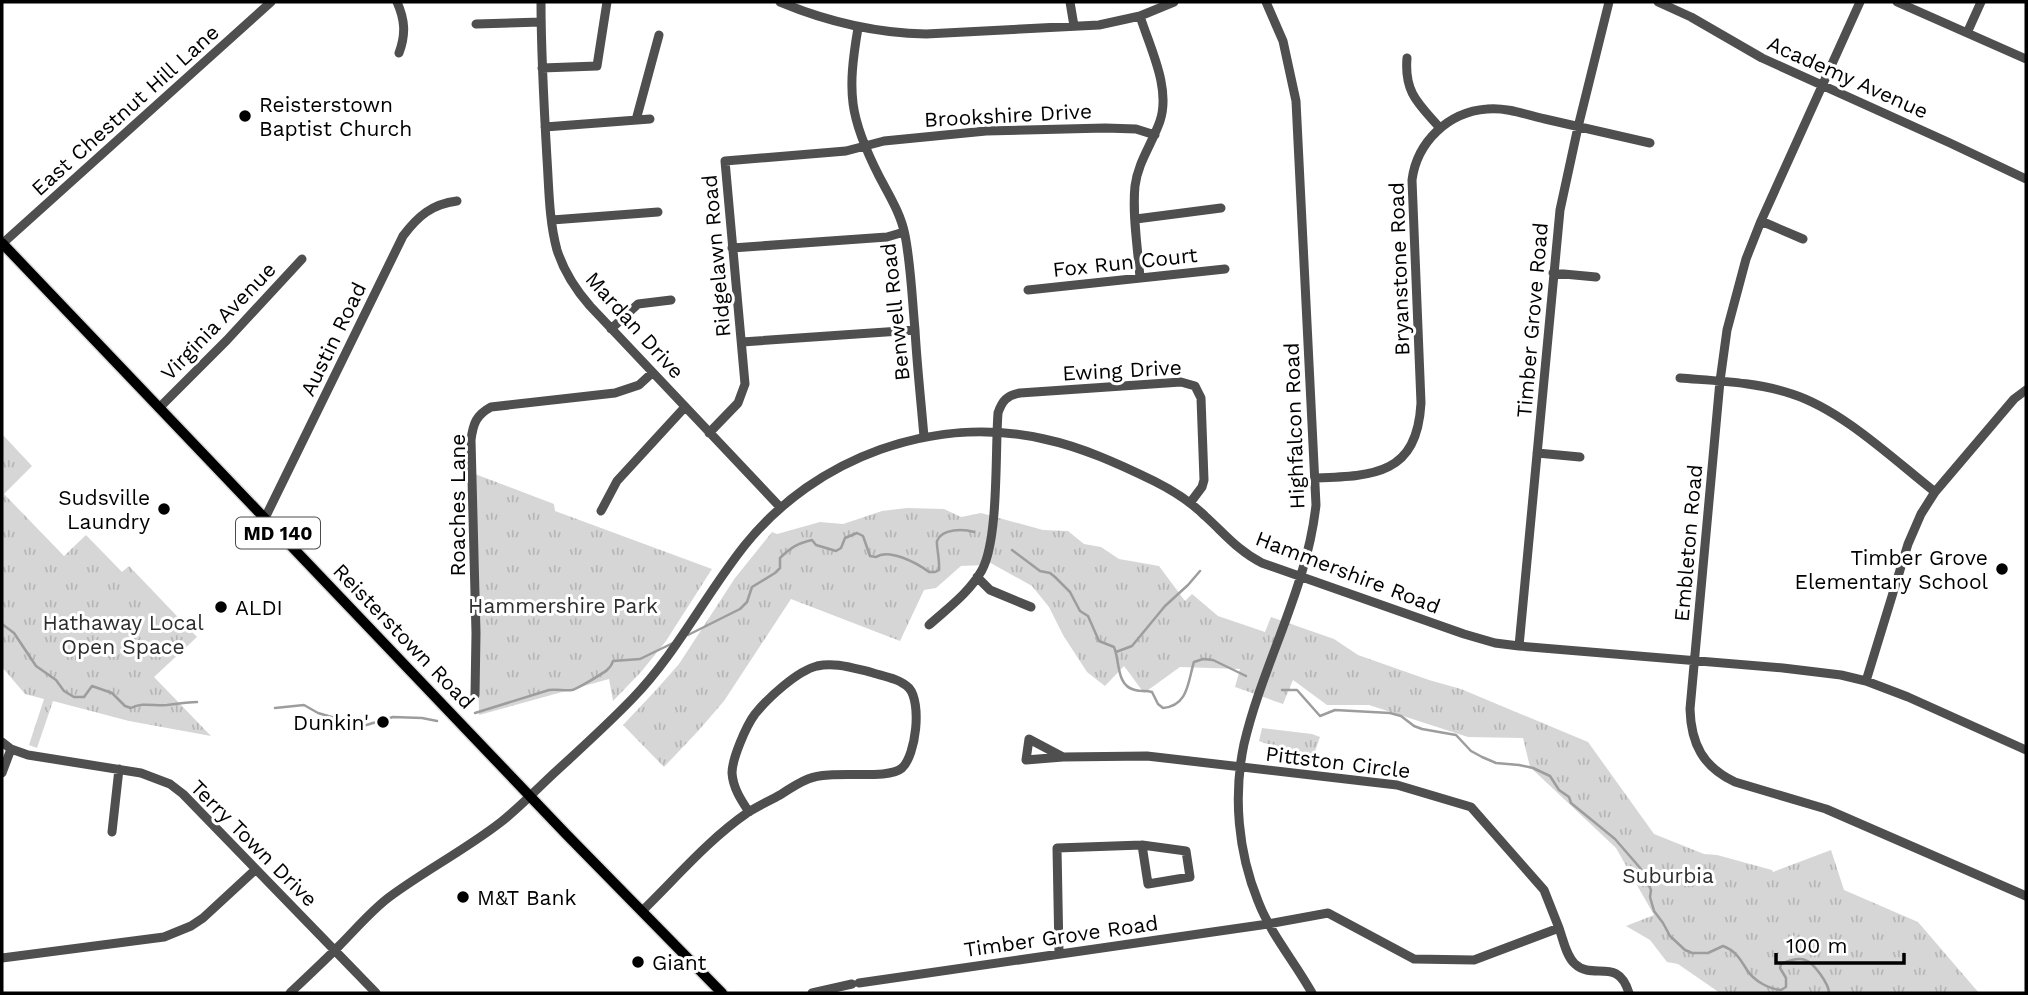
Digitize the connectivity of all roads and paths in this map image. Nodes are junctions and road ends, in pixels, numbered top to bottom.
1 (271, 2) edge
2 (397, 2) edge
3 (541, 2) edge
4 (607, 2) edge
5 (780, 2) edge
6 (1070, 2) edge
7 (1174, 2) edge
8 (1266, 2) edge
9 (1609, 2) edge
10 (1658, 2) edge
11 (1860, 2) edge
12 (1897, 2) edge
13 (1981, 2) edge
14 (1140, 16) junction
15 (541, 22) junction
16 (477, 24) dead end
17 (1074, 26) junction
18 (858, 28) junction
19 (1967, 33) junction
20 (659, 35) dead end
21 (399, 53) dead end
22 (1407, 58) dead end
23 (2026, 59) edge
24 (542, 68) junction
25 (1822, 85) junction
26 (650, 118) dead end
27 (636, 120) junction
28 (545, 127) junction
29 (1578, 127) junction
30 (1440, 128) junction
31 (1155, 135) junction
32 (1650, 144) dead end
33 (864, 146) junction
34 (2026, 179) edge
35 (457, 201) dead end
36 (1221, 208) dead end
37 (657, 212) dead end
38 (1136, 219) junction
39 (552, 220) junction
40 (1761, 221) junction
41 (904, 232) junction
42 (1803, 239) dead end
43 (2, 244) edge
44 (732, 248) junction
45 (302, 258) dead end
46 (1225, 269) dead end
47 (1553, 273) junction
48 (1596, 277) dead end
49 (1140, 278) junction
50 (1028, 290) dead end
51 (671, 300) dead end
52 (611, 329) junction
53 (915, 330) junction
54 (742, 341) junction
55 (652, 373) junction
56 (1680, 378) dead end
57 (1720, 381) junction
58 (2026, 390) edge
59 (685, 407) junction
60 (159, 408) junction
61 (997, 432) junction
62 (709, 433) junction
63 (924, 437) junction
64 (1536, 453) junction
65 (1580, 457) dead end
66 (1315, 478) junction
67 (1935, 492) junction
68 (1190, 503) junction
69 (780, 507) junction
70 (601, 511) dead end
71 (265, 518) junction
72 (977, 577) junction
73 (1301, 577) junction
74 (1031, 607) dead end
75 (929, 625) dead end
76 (1519, 646) junction
77 (1695, 661) junction
78 (1866, 681) junction
79 (475, 695) dead end
80 (2, 743) edge
81 (11, 748) junction
82 (2026, 750) edge
83 (1063, 757) dead end
84 (1241, 768) junction
85 (119, 769) junction
86 (2, 773) edge
87 (530, 796) junction
88 (749, 812) junction
89 (112, 832) dead end
90 (1142, 845) junction
91 (256, 869) junction
92 (2026, 896) edge
93 (642, 911) junction
94 (1268, 924) junction
95 (1559, 928) junction
96 (335, 950) junction
97 (1059, 953) junction
98 (2, 958) edge
99 (290, 993) edge
100 (376, 993) edge
101 (722, 993) edge
102 (812, 993) edge
103 (1311, 993) edge
104 (1629, 993) edge

1 - 43 street, East Chestnut Hill Lane
2 - 21 street
3 - 15 street, Mardan Drive
4 - 24 street
5 - 18 street
6 - 17 street
7 - 14 street
8 - 66 street, Highfalcon Road
9 - 29 street, Timber Grove Road
10 - 25 street, Academy Avenue
11 - 25 street, Embleton Road
12 - 19 street
13 - 19 street
14 - 17 street
14 - 31 street
15 - 16 street
15 - 24 street, Mardan Drive
17 - 18 street
18 - 33 street, Benwell Road
19 - 23 street
20 - 27 street
22 - 30 street
24 - 28 street, Mardan Drive
25 - 34 street, Academy Avenue
25 - 40 street, Embleton Road
26 - 27 street
27 - 28 street
28 - 39 street, Mardan Drive
29 - 30 street, Bryanstone Road
29 - 32 street, Bryanstone Road
29 - 47 street, Timber Grove Road
30 - 66 street, Bryanstone Road
31 - 33 street, Brookshire Drive
31 - 38 street
33 - 41 street, Benwell Road
33 - 44 street, Ridgelawn Road
35 - 71 street, Austin Road
36 - 38 street
37 - 39 street
38 - 49 street
39 - 52 street, Mardan Drive
40 - 42 street
40 - 57 street, Embleton Road
41 - 44 street
41 - 53 street, Benwell Road
43 - 60 main road, Reisterstown Road / MD 140
44 - 54 street, Ridgelawn Road
45 - 60 street, Virginia Avenue
46 - 49 street, Fox Run Court
47 - 48 street
47 - 64 street, Timber Grove Road
49 - 50 street, Fox Run Court
51 - 52 street
52 - 55 street, Mardan Drive
53 - 54 street
53 - 63 street, Benwell Road
54 - 62 street, Ridgelawn Road
55 - 59 street, Mardan Drive
55 - 79 street, Roaches Lane
56 - 57 street
57 - 67 street
57 - 77 street, Embleton Road
58 - 67 street
59 - 62 street, Mardan Drive
59 - 70 street
60 - 71 main road, Reisterstown Road / MD 140
61 - 63 street, Hammershire Road
61 - 68 street, Hammershire Road
61 - 68 street, Ewing Drive
61 - 72 street
62 - 69 street, Mardan Drive
63 - 69 street, Hammershire Road
64 - 65 street
64 - 76 street, Timber Grove Road
66 - 73 street, Highfalcon Road
67 - 78 street
68 - 73 street, Hammershire Road
69 - 87 street, Hammershire Road
71 - 87 main road, Reisterstown Road / MD 140
72 - 74 street
72 - 75 street
73 - 76 street, Hammershire Road
73 - 84 street, Highfalcon Road
76 - 77 street, Hammershire Road
77 - 78 street, Hammershire Road
77 - 92 street, Embleton Road
78 - 82 street, Hammershire Road
80 - 81 street, Terry Town Drive
81 - 85 street, Terry Town Drive
81 - 86 street
83 - 84 street, Pittston Circle
84 - 94 street, Highfalcon Road
84 - 95 street, Pittston Circle
85 - 89 street
85 - 91 street, Terry Town Drive
87 - 93 main road, Reisterstown Road / MD 140
87 - 96 street, Hammershire Road
88 - 88 street
88 - 93 street
90 - 90 street
90 - 97 street
91 - 96 street, Terry Town Drive
91 - 98 street
93 - 101 main road, Reisterstown Road / MD 140
94 - 95 street
94 - 97 street, Timber Grove Road
94 - 103 street, Highfalcon Road
95 - 104 street, Pittston Circle
96 - 99 street, Hammershire Road
96 - 100 street, Terry Town Drive
97 - 102 street, Timber Grove Road

